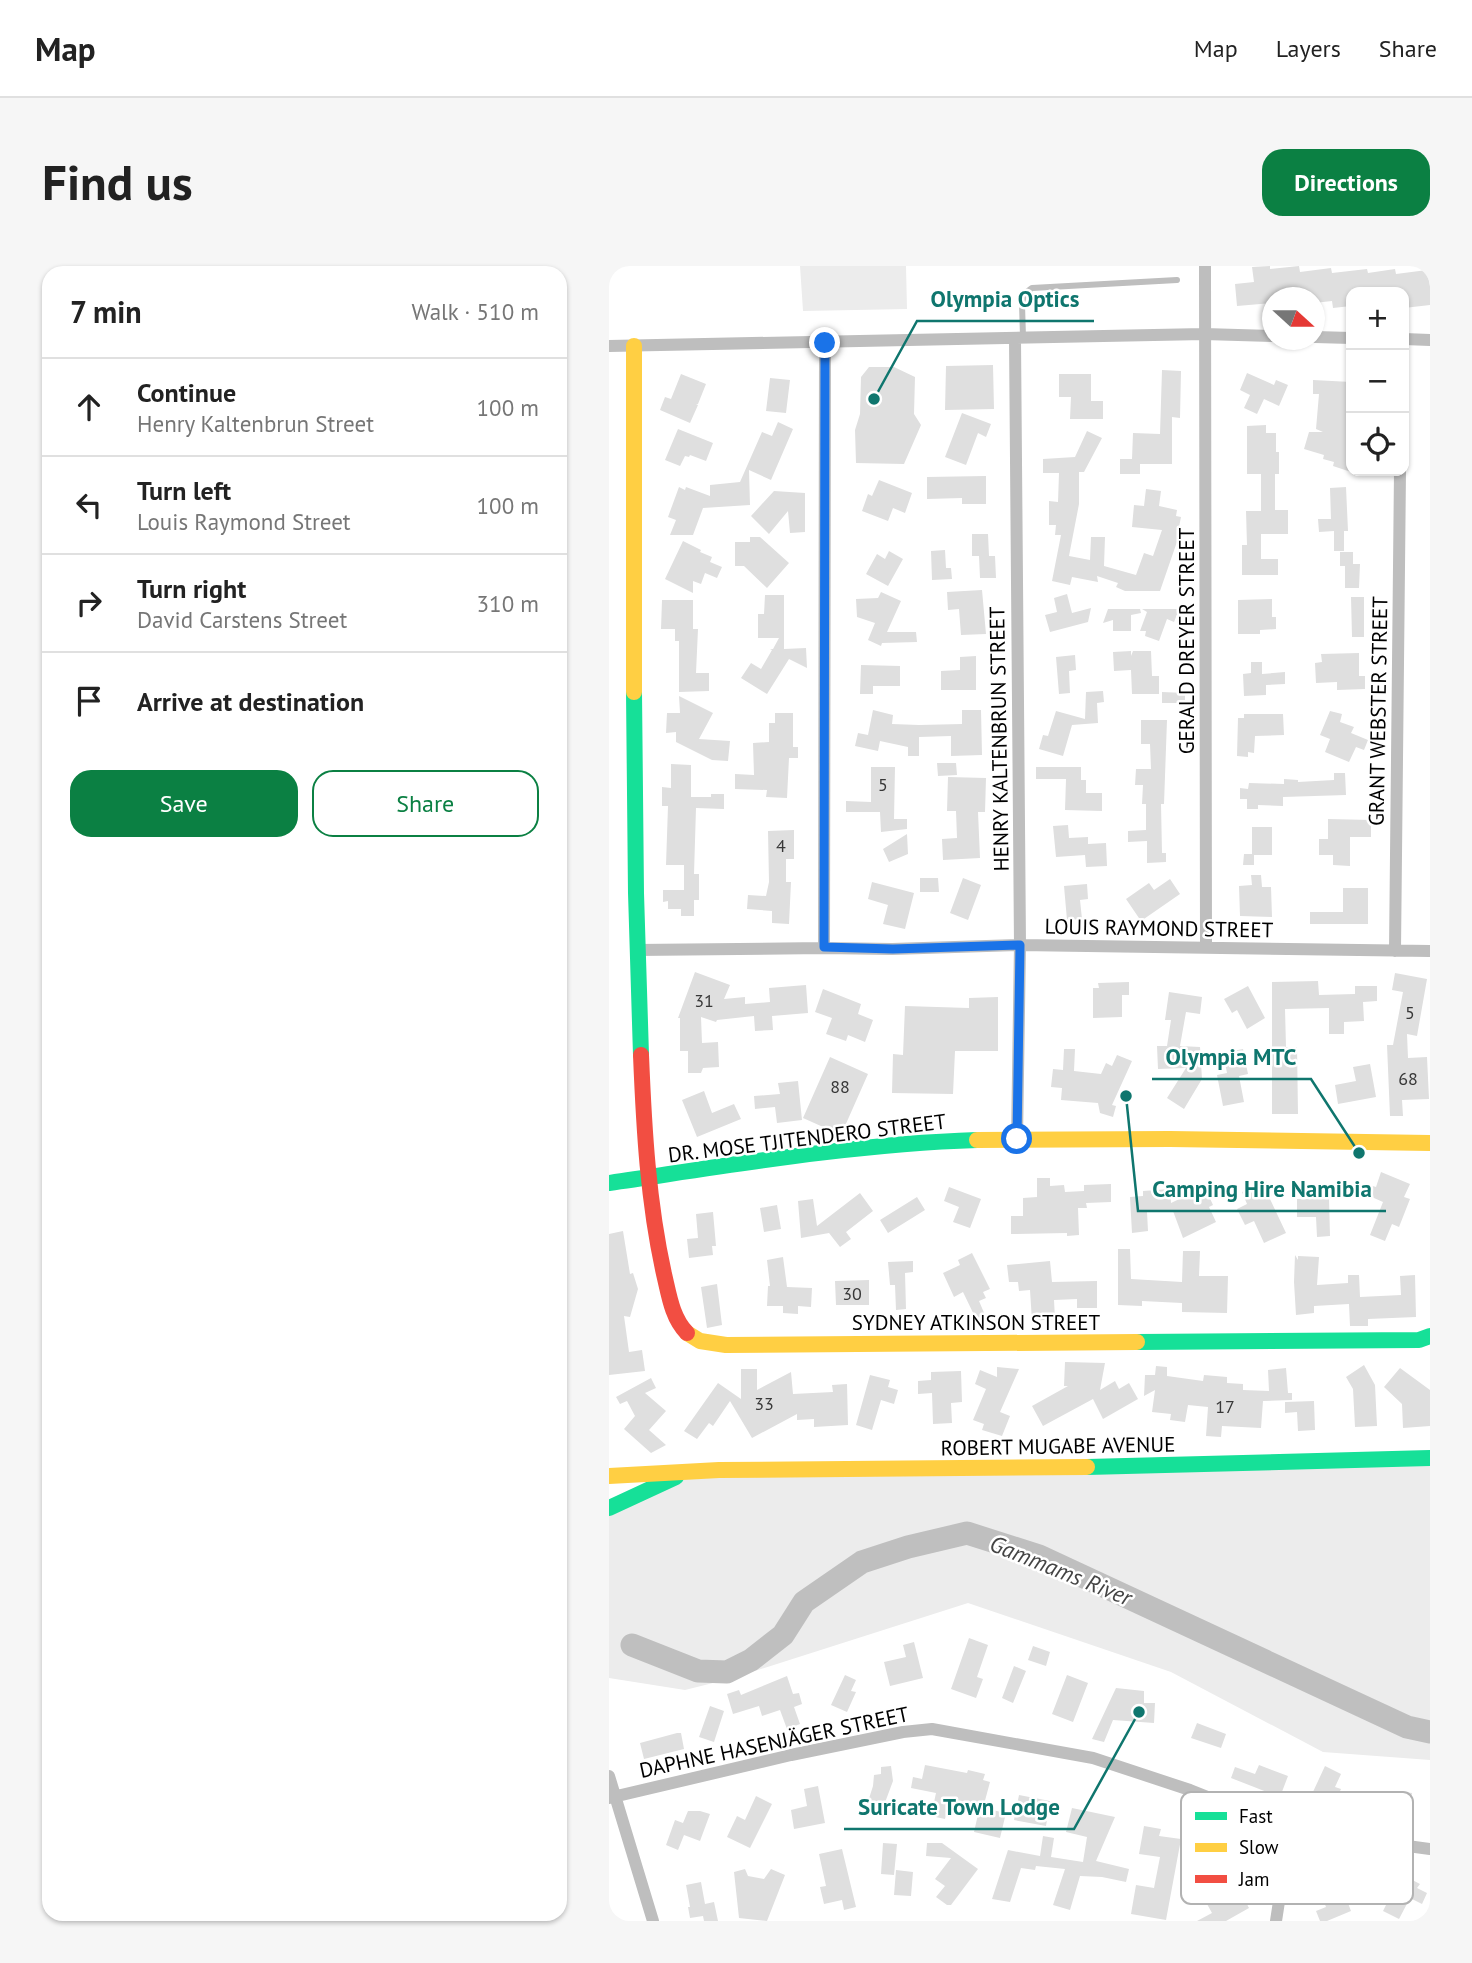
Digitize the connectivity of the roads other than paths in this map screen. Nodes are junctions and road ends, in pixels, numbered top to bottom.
1 (1205, 266) edge
2 (1177, 280) dead end
3 (1205, 334) junction
4 (1262, 336) edge
5 (1325, 337) edge
6 (1346, 338) edge
7 (1019, 339) junction
8 (1409, 339) edge
9 (1430, 340) edge
10 (825, 343) junction
11 (609, 346) edge
12 (634, 346) junction
13 (1400, 476) edge
14 (1020, 945) junction
15 (824, 947) junction
16 (1206, 948) junction
17 (636, 950) junction
18 (1395, 951) junction
19 (1430, 951) edge
20 (1017, 1139) junction
21 (1430, 1143) edge
22 (647, 1178) junction
23 (609, 1183) edge
24 (1430, 1336) edge
25 (1430, 1458) edge
26 (686, 1472) junction
27 (609, 1476) edge
28 (609, 1508) edge
29 (609, 1776) edge
30 (1195, 1792) edge
31 (612, 1797) edge
32 (653, 1921) edge

1 - 3 street, GERALD DREYER STREET
2 - 7 lane
3 - 4 street
3 - 7 street
3 - 16 street, GERALD DREYER STREET
5 - 6 street
7 - 10 street
7 - 14 street, HENRY KALTENBRUN STREET
8 - 9 street
10 - 12 street
10 - 15 street
11 - 12 street
12 - 17 street, SYDNEY ATKINSON STREET
13 - 18 street, GRANT WEBSTER STREET
14 - 15 street, LOUIS RAYMOND STREET
14 - 16 street, LOUIS RAYMOND STREET
14 - 20 street, HENRY KALTENBRUN STREET
15 - 17 street, LOUIS RAYMOND STREET
16 - 18 street, LOUIS RAYMOND STREET
17 - 22 street, SYDNEY ATKINSON STREET
18 - 19 street, LOUIS RAYMOND STREET
20 - 21 street, DR. MOSE TJITENDERO STREET
20 - 22 street, DR. MOSE TJITENDERO STREET
22 - 23 street, DR. MOSE TJITENDERO STREET
22 - 24 street, SYDNEY ATKINSON STREET
25 - 26 street, ROBERT MUGABE AVENUE
26 - 27 street, ROBERT MUGABE AVENUE
26 - 28 street, ROBERT MUGABE AVENUE
29 - 31 street
30 - 31 street, DAPHNE HASENJÄGER STREET
31 - 32 street

